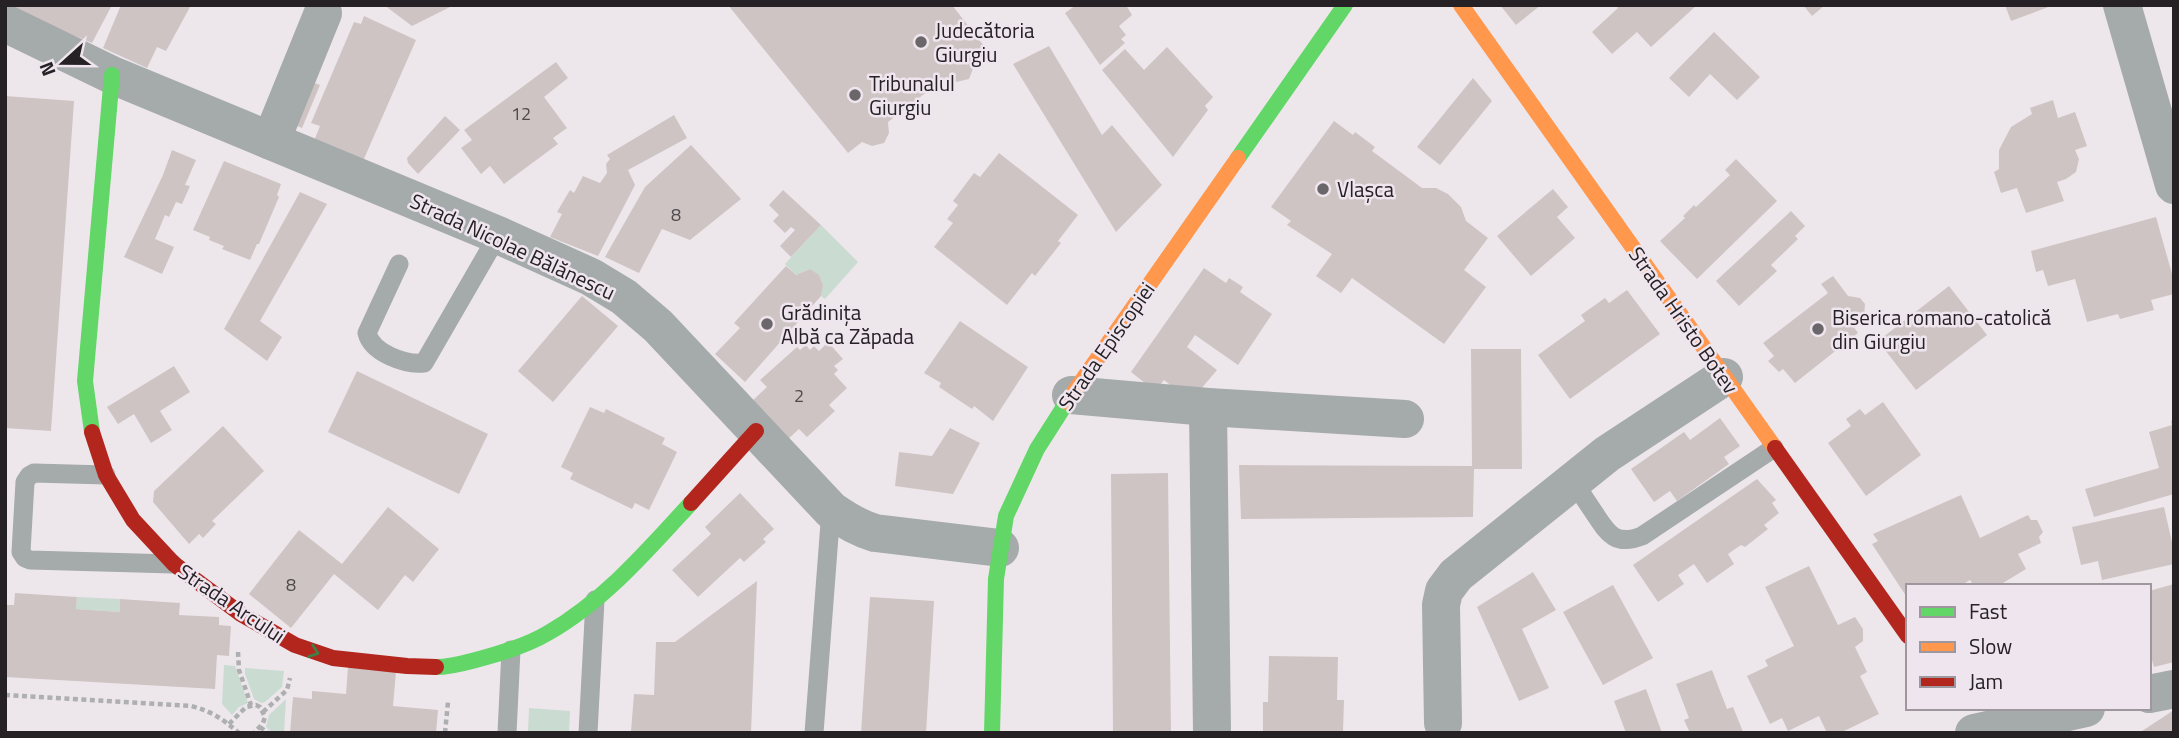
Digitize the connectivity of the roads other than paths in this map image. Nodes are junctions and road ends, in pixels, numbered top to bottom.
1 (1345, 5) edge
2 (1461, 5) edge
3 (2122, 5) edge
4 (323, 13) dead end
5 (5, 23) edge
6 (112, 75) junction
7 (271, 141) junction
8 (2174, 185) edge
9 (498, 236) junction
10 (399, 264) dead end
11 (1724, 377) junction
12 (1071, 395) junction
13 (1208, 407) junction
14 (1405, 419) dead end
15 (756, 431) junction
16 (1774, 448) junction
17 (106, 474) junction
18 (1573, 481) junction
19 (831, 510) junction
20 (1000, 548) junction
21 (174, 564) junction
22 (595, 600) junction
23 (1906, 633) edge
24 (511, 650) junction
25 (2174, 689) edge
26 (2151, 694) edge
27 (1961, 710) edge
28 (2077, 710) edge
29 (1443, 723) dead end
30 (507, 733) edge
31 (588, 733) edge
32 (814, 733) edge
33 (992, 733) edge
34 (1212, 733) edge
35 (1976, 733) edge

1 - 12 street, Strada Episcopiei
2 - 11 street, Strada Hristo Botev
3 - 8 street
4 - 7 street
5 - 6 street, Strada Nicolae Bălănescu
6 - 7 street, Strada Nicolae Bălănescu
6 - 17 street, Strada Arcului
7 - 9 street, Strada Nicolae Bălănescu
9 - 10 lane
9 - 15 street, Strada Nicolae Bălănescu
11 - 16 street, Strada Hristo Botev
11 - 18 street
12 - 13 street
12 - 20 street, Strada Episcopiei
13 - 14 street
13 - 34 street
15 - 19 street, Strada Nicolae Bălănescu
15 - 22 street, Strada Arcului
16 - 18 lane
16 - 23 street, Strada Hristo Botev
17 - 21 street, Strada Arcului
17 - 21 lane
18 - 29 street
19 - 20 street, Strada Nicolae Bălănescu
19 - 32 lane
20 - 33 street, Strada Episcopiei
21 -> 24 street, Strada Arcului
22 - 24 street, Strada Arcului
22 - 31 lane
24 - 30 lane
25 - 26 street
27 - 35 street
28 - 35 street

